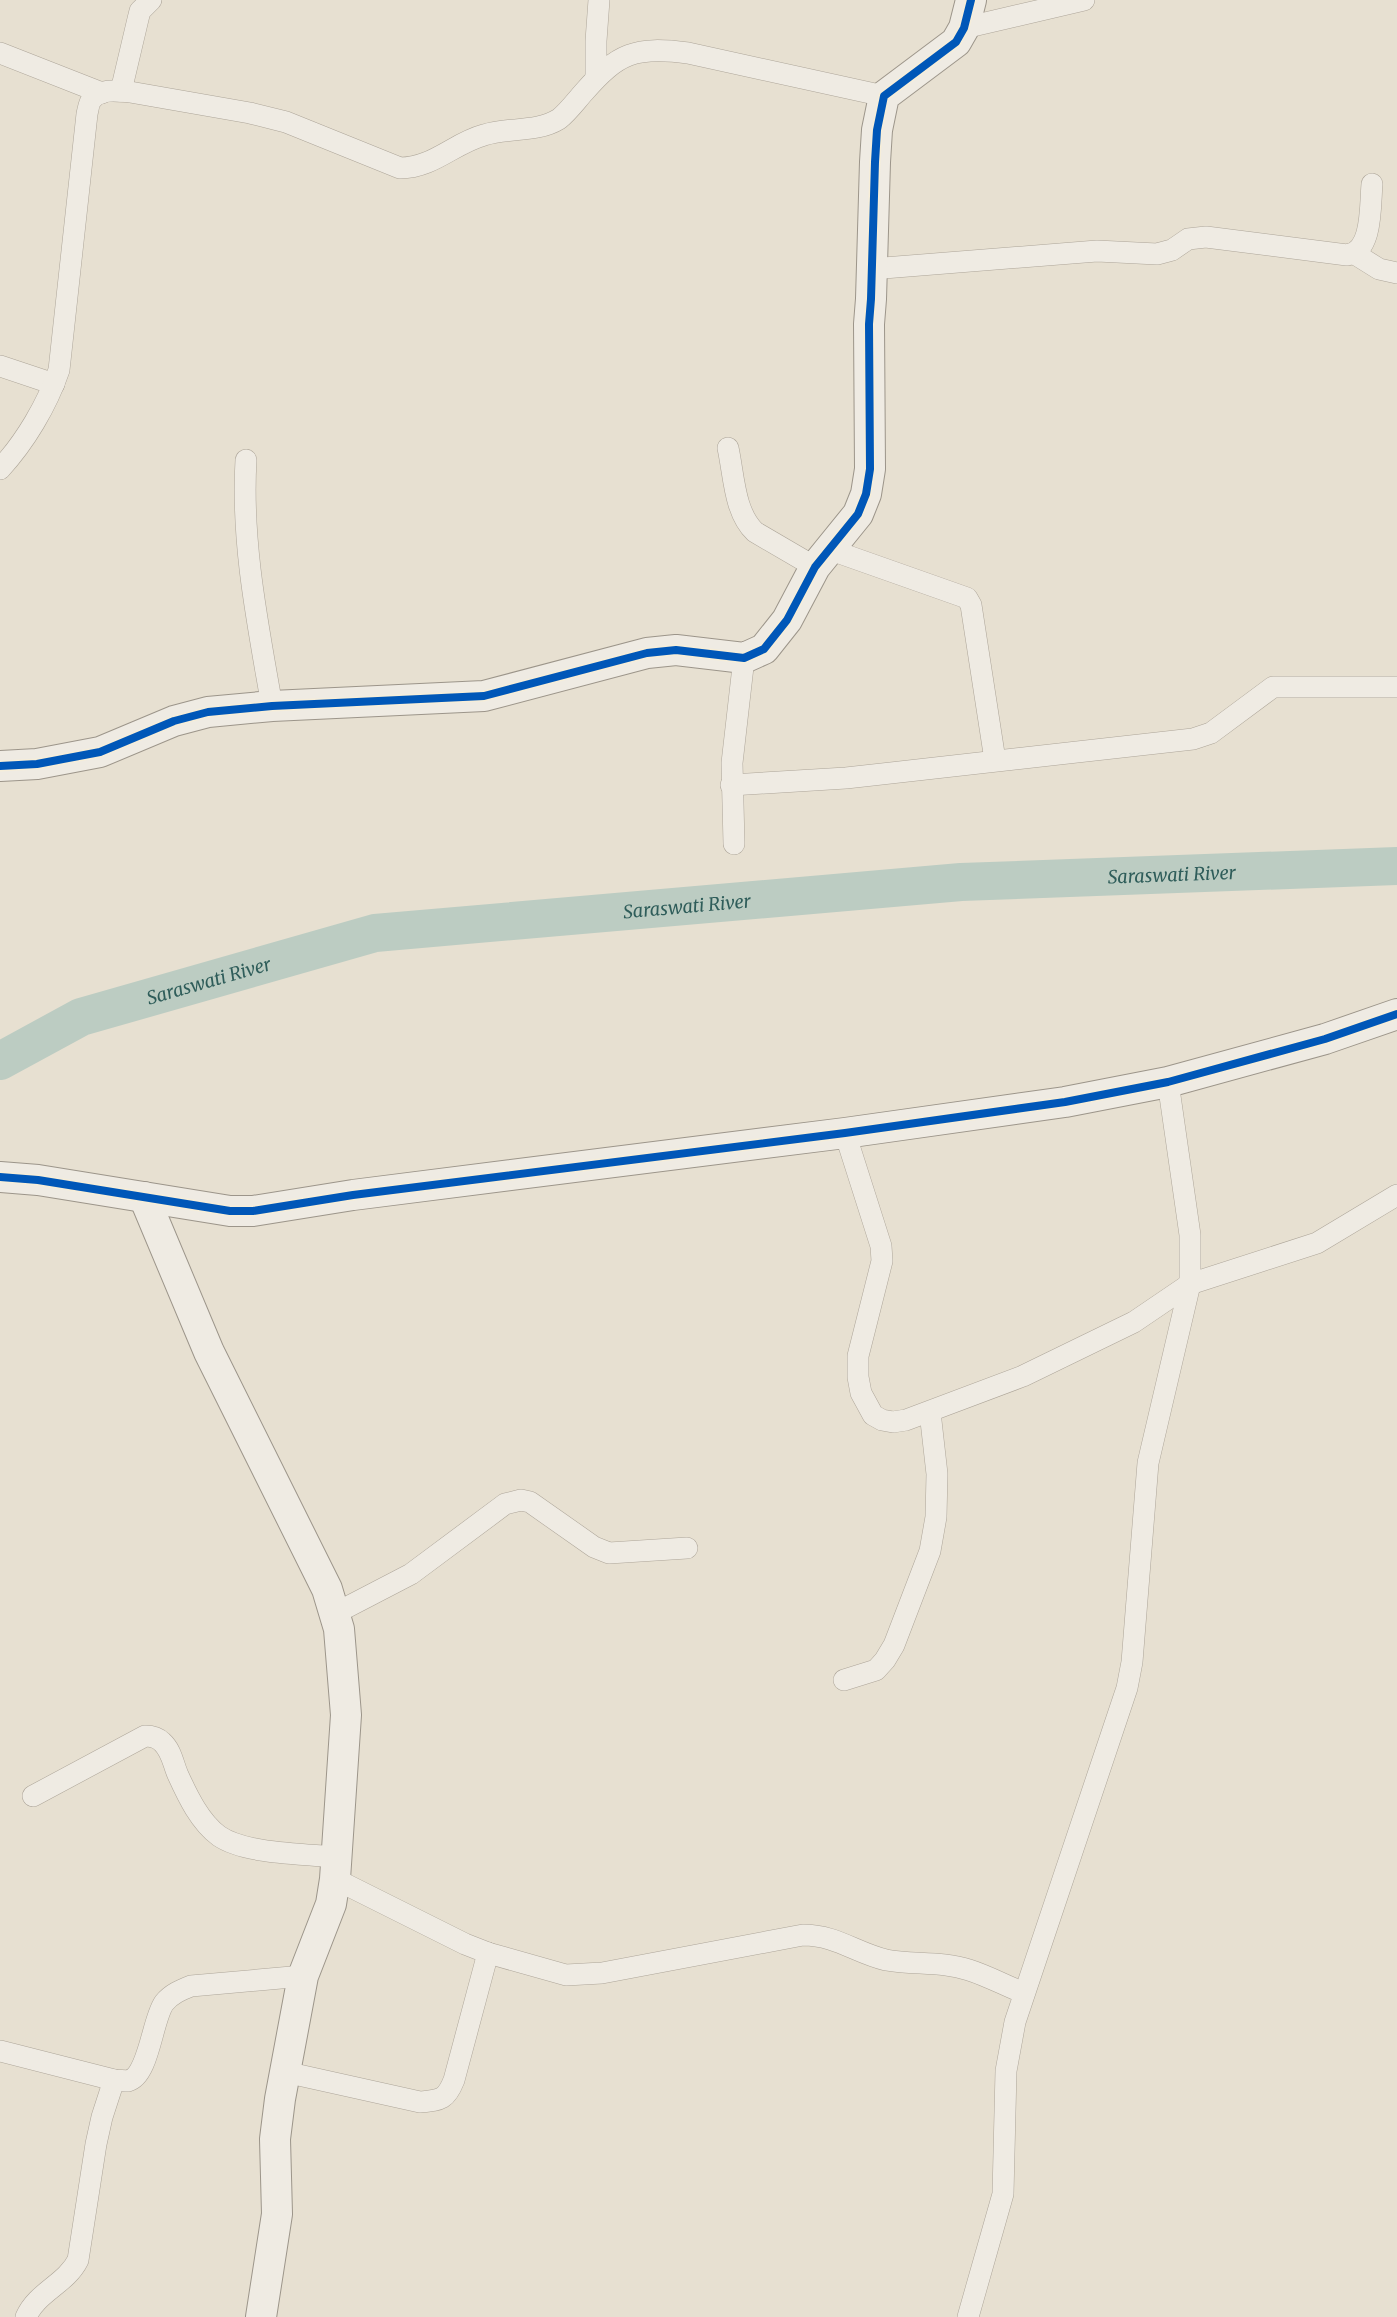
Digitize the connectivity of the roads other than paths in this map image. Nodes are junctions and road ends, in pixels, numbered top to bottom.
1 (151, 0) edge
2 (599, 0) edge
3 (1084, 0) edge
4 (967, 14) edge
5 (0, 53) edge
6 (596, 78) junction
7 (112, 92) junction
8 (885, 96) junction
9 (1372, 184) dead end
10 (1355, 254) junction
11 (872, 269) junction
12 (1397, 273) edge
13 (0, 366) edge
14 (54, 384) junction
15 (728, 448) dead end
16 (246, 460) dead end
17 (0, 469) edge
18 (823, 558) junction
19 (744, 658) junction
20 (1397, 687) edge
21 (272, 706) junction
22 (995, 760) junction
23 (0, 766) edge
24 (731, 785) junction
25 (734, 844) dead end
26 (1397, 1014) edge
27 (1168, 1082) junction
28 (845, 1133) junction
29 (0, 1177) edge
30 (1397, 1195) edge
31 (144, 1197) junction
32 (1190, 1284) junction
33 (930, 1412) junction
34 (687, 1548) dead end
35 (334, 1614) junction
36 (844, 1680) dead end
37 (33, 1796) dead end
38 (336, 1868) junction
39 (488, 1953) junction
40 (303, 1976) junction
41 (1024, 1994) junction
42 (0, 2051) edge
43 (285, 2072) junction
44 (114, 2080) junction
45 (26, 2317) edge
46 (261, 2317) edge
47 (968, 2317) edge

1 - 7 street
2 - 6 street
3 - 4 street
4 - 8 street
5 - 7 street
6 - 7 street
6 - 8 street
7 - 14 street
8 - 11 street
9 - 10 street
10 - 11 street
10 - 12 street
11 - 18 street
13 - 14 street
14 - 17 street
15 - 18 street
16 - 21 street
18 - 19 street
18 - 22 street
19 - 21 street
19 - 24 street
20 - 22 street
21 - 23 street
22 - 24 street
24 - 25 street
26 - 27 street
27 - 28 street
27 - 32 street
28 - 31 street
28 - 33 street
29 - 31 street
30 - 32 street
31 - 35 street
32 - 33 street
32 - 41 street
33 - 36 street
34 - 35 street
35 - 38 street
37 - 38 street
38 - 39 street
38 - 40 street
39 - 41 street
39 - 43 street
40 - 43 street
40 - 44 street
41 - 47 street
42 - 44 street
43 - 46 street
44 - 45 street

